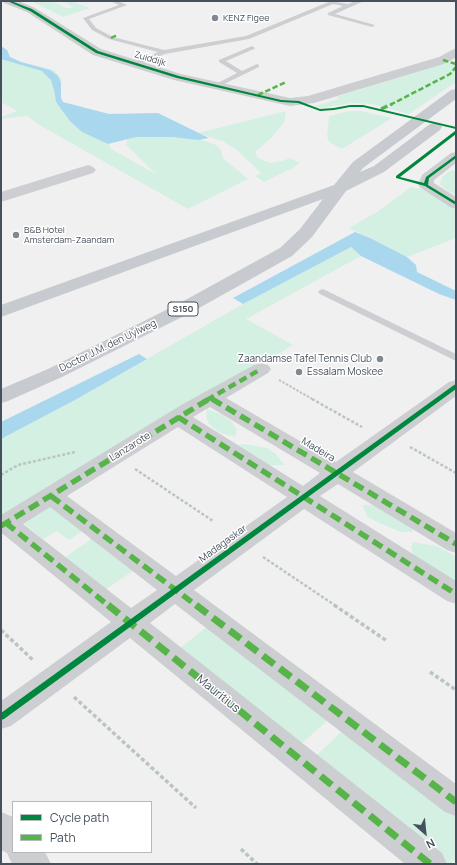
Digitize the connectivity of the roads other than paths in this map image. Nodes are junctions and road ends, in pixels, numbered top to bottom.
1 (8, 1) edge
2 (113, 1) edge
3 (361, 1) edge
4 (332, 2) edge
5 (348, 6) junction
6 (372, 24) dead end
7 (252, 48) dead end
8 (164, 52) junction
9 (456, 52) edge
10 (135, 64) junction
11 (257, 66) dead end
12 (241, 73) junction
13 (216, 86) junction
14 (456, 93) edge
15 (456, 111) edge
16 (456, 156) edge
17 (88, 170) dead end
18 (340, 188) junction
19 (1, 198) edge
20 (456, 204) edge
21 (323, 292) dead end
22 (1, 311) edge
23 (456, 358) edge
24 (261, 369) road end
25 (456, 386) edge
26 (1, 397) edge
27 (211, 398) junction
28 (178, 417) junction
29 (337, 473) junction
30 (51, 496) junction
31 (304, 496) junction
32 (3, 525) edge
33 (456, 544) edge
34 (176, 590) junction
35 (456, 594) edge
36 (130, 623) junction
37 (1, 717) edge
38 (456, 802) edge
39 (1, 827) edge
40 (12, 839) edge
41 (25, 853) edge
42 (34, 864) edge
43 (430, 864) edge

1 - 10 street, Zuiddijk
2 - 8 lane
3 - 5 lane
4 - 5 lane
4 - 8 lane
5 - 6 lane
7 - 12 lane
8 - 10 lane
9 - 13 street, Zuiddijk
10 - 13 street, Zuiddijk
11 - 12 lane
12 - 13 lane
14 - 18 main road, Doctor J.M. den Uylweg / S150
15 - 18 main road, Doctor J.M. den Uylweg / S150
16 - 20 street
17 - 19 street
18 - 22 main road, Doctor J.M. den Uylweg / S150
18 - 26 main road, Doctor J.M. den Uylweg / S150
21 - 23 lane
24 - 27 street, Lanzarote
25 - 29 street, Madagaskar
27 - 28 street, Lanzarote
27 - 29 street, Madeira
28 - 30 street, Lanzarote
28 - 31 street
29 - 31 street, Madagaskar
29 - 33 street, Madeira
30 - 32 street, Lanzarote
30 - 34 street
31 - 34 street, Madagaskar
31 - 35 street
32 - 36 street, Mauritius
34 - 36 street, Madagaskar
34 - 38 street
36 - 37 street, Madagaskar
36 - 43 street, Mauritius
39 - 40 street
41 - 42 street

